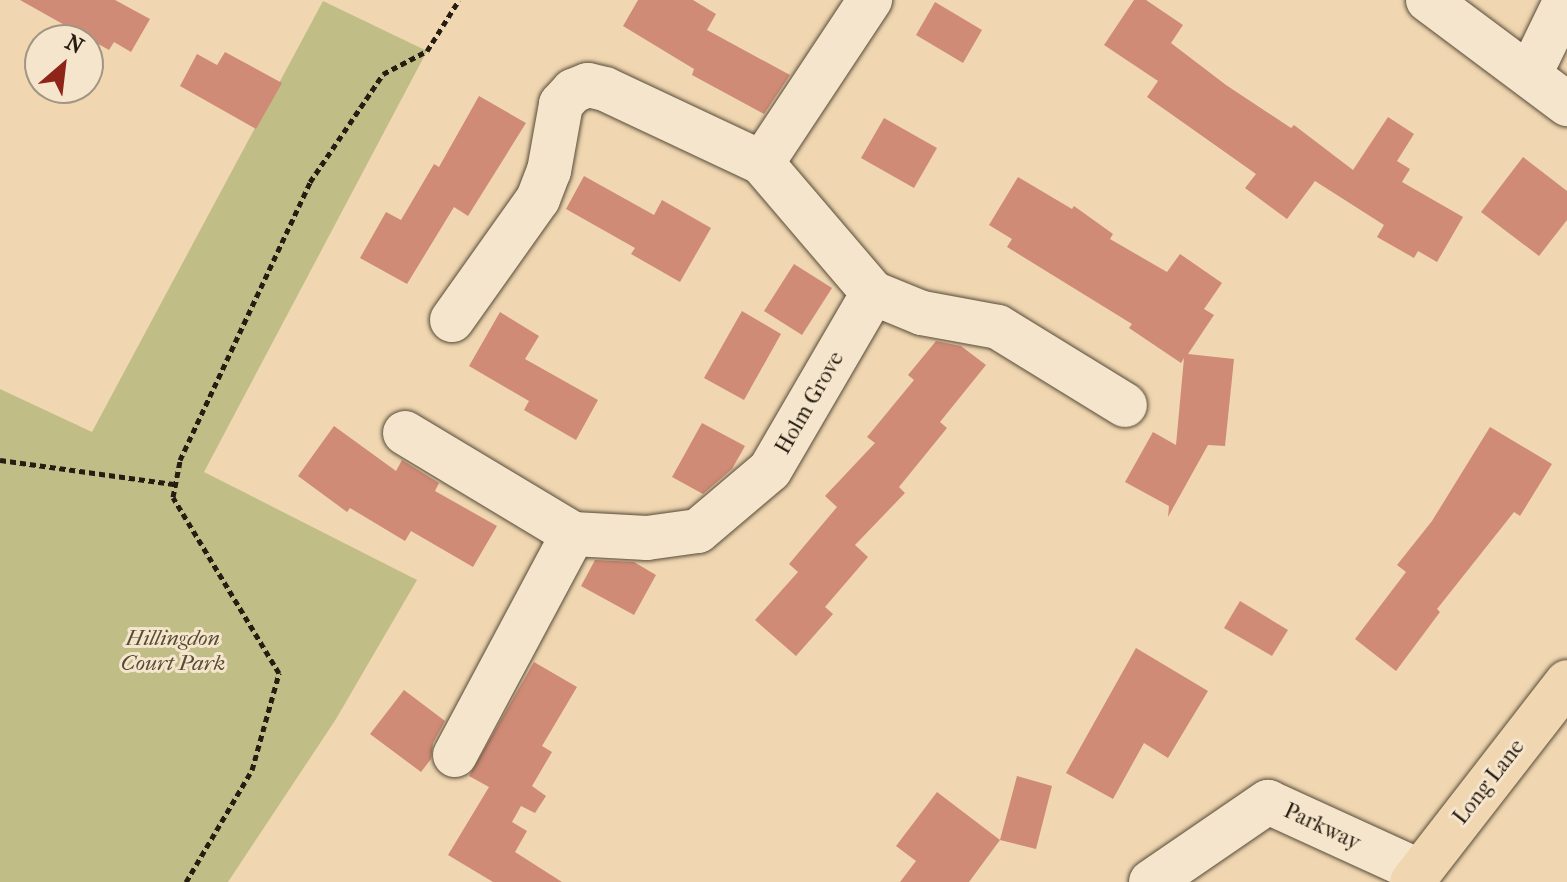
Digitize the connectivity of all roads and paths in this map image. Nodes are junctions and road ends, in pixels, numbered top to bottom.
1 (459, 0) edge
2 (870, 0) edge
3 (1428, 0) edge
4 (1566, 0) edge
5 (1530, 74) junction
6 (1567, 104) edge
7 (762, 163) junction
8 (873, 293) junction
9 (452, 320) dead end
10 (1125, 405) dead end
11 (405, 433) dead end
12 (0, 460) edge
13 (173, 484) junction
14 (573, 534) junction
15 (1567, 682) edge
16 (455, 755) dead end
17 (1415, 877) edge
18 (186, 882) edge
19 (1151, 882) edge

1 - 13 path
2 - 7 street
3 - 5 street
4 - 5 street
5 - 6 street
7 - 8 street
7 - 9 street
8 - 10 street
8 - 14 street, Holm Grove
11 - 14 street, Holm Grove
12 - 13 path
13 - 18 path
14 - 16 street
15 - 17 main road, Long Lane
17 - 19 street, Parkway

